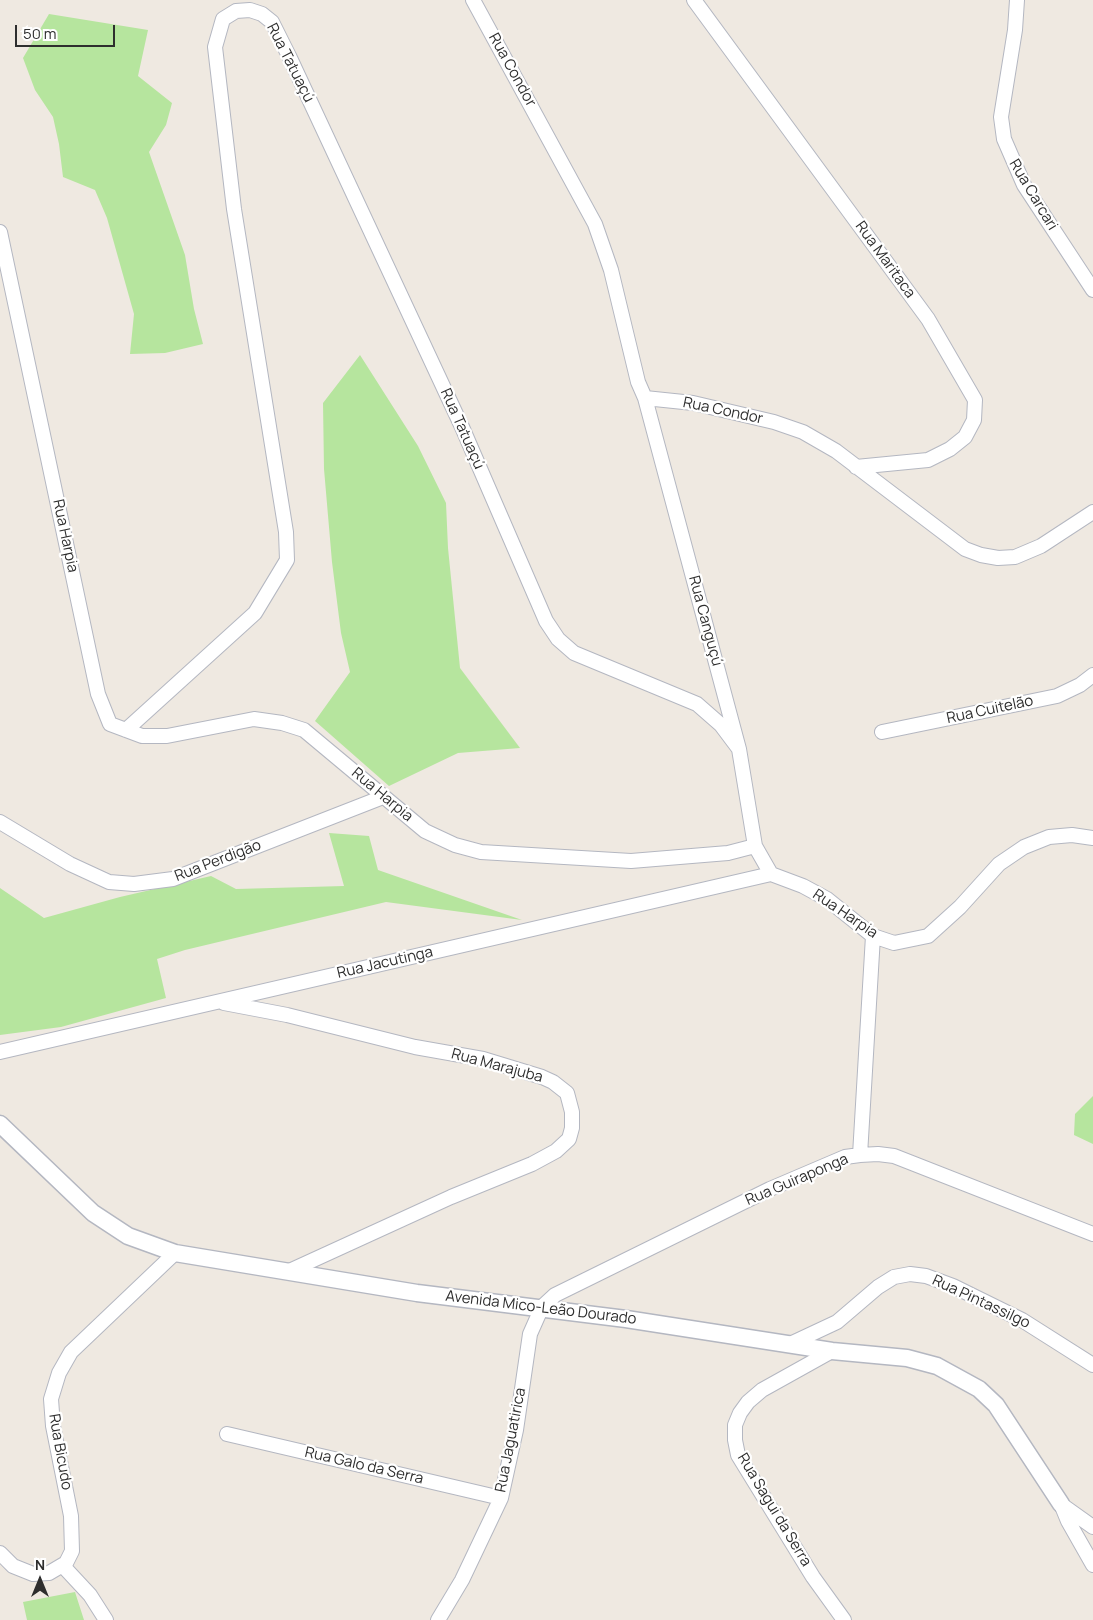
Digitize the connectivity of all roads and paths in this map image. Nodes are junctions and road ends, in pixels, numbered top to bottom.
1 (473, 0) edge
2 (694, 0) edge
3 (1017, 0) edge
4 (0, 232) edge
5 (1093, 290) edge
6 (645, 398) junction
7 (856, 467) junction
8 (1093, 512) edge
9 (1093, 676) edge
10 (126, 730) junction
11 (882, 732) dead end
12 (739, 749) junction
13 (383, 797) junction
14 (0, 822) edge
15 (1093, 838) edge
16 (756, 846) junction
17 (771, 874) junction
18 (873, 936) junction
19 (218, 1002) junction
20 (0, 1052) edge
21 (0, 1124) edge
22 (860, 1155) junction
23 (1093, 1234) edge
24 (175, 1253) junction
25 (287, 1272) junction
26 (542, 1307) junction
27 (790, 1344) junction
28 (832, 1351) junction
29 (1093, 1365) edge
30 (227, 1434) dead end
31 (500, 1498) junction
32 (1061, 1504) junction
33 (1093, 1527) edge
34 (0, 1553) edge
35 (1093, 1565) edge
36 (63, 1566) junction
37 (106, 1620) edge
38 (438, 1620) edge
39 (844, 1620) edge

1 - 6 street, Rua Condor
2 - 7 street, Rua Maritaca
3 - 5 street, Rua Carcari
4 - 10 street, Rua Harpia
6 - 7 street, Rua Condor
6 - 12 street, Rua Canguçú
7 - 8 street, Rua Condor
9 - 11 street, Rua Cuitelão
10 - 12 street, Rua Tatuaçú
10 - 13 street, Rua Harpia
12 - 16 street, Rua Canguçú
13 - 14 street, Rua Perdigão
13 - 16 street, Rua Harpia
15 - 18 street, Rua Harpia
16 - 17 street
17 - 18 street, Rua Harpia
17 - 19 street, Rua Jacutinga
18 - 22 street
19 - 20 street, Rua Jacutinga
19 - 25 street, Rua Marajuba
21 - 24 street, Avenida Mico-Leão Dourado
22 - 23 street, Rua Guiraponga
22 - 26 street, Rua Guiraponga
24 - 25 street, Avenida Mico-Leão Dourado
24 - 36 street, Rua Bicudo
25 - 26 street, Avenida Mico-Leão Dourado
26 - 27 street, Avenida Mico-Leão Dourado
26 - 31 street, Rua Jaguatirica
27 - 28 street, Avenida Mico-Leão Dourado
27 - 29 street, Rua Pintassilgo
28 - 32 street, Avenida Mico-Leão Dourado
28 - 39 street, Rua Sagui da Serra
30 - 31 street, Rua Galo da Serra
31 - 38 street, Rua Jaguatirica
32 - 33 street
32 - 35 street
34 - 36 street
36 - 37 street

